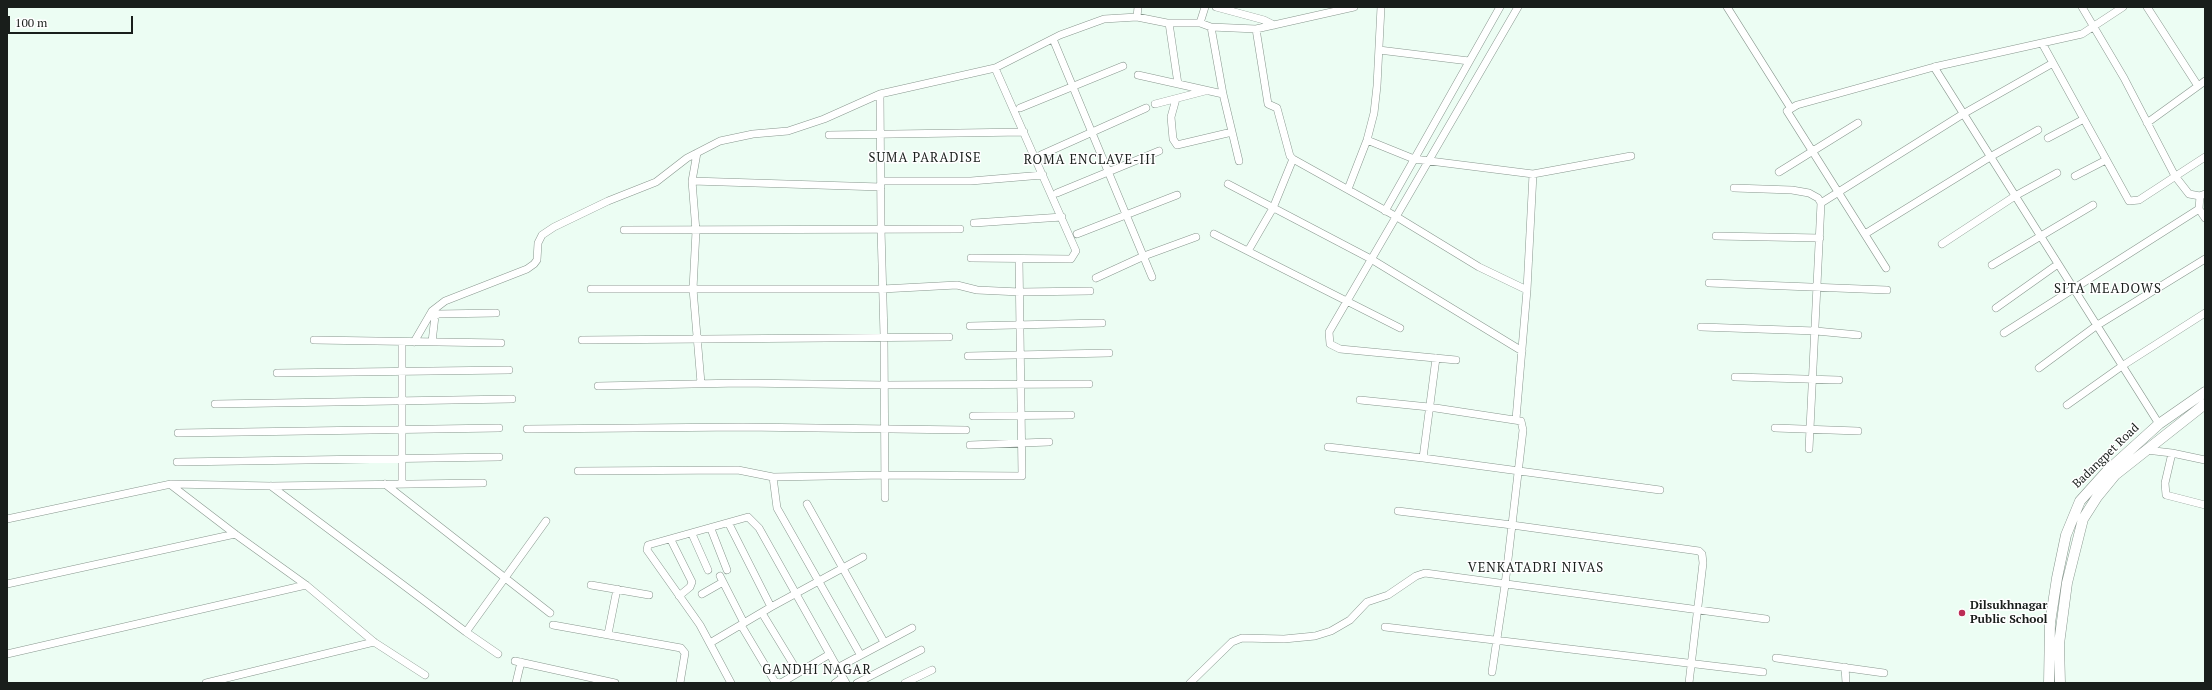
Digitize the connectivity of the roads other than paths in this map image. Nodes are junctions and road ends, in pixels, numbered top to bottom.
1 (1138, 7) edge
2 (1204, 7) edge
3 (1216, 7) edge
4 (1354, 7) edge
5 (1381, 7) edge
6 (1500, 7) edge
7 (1518, 7) edge
8 (1728, 7) edge
9 (2082, 7) edge
10 (2123, 7) edge
11 (2147, 7) edge
12 (1137, 17) junction
13 (1169, 23) junction
14 (1200, 24) junction
15 (1274, 25) junction
16 (1211, 27) junction
17 (2093, 27) junction
18 (1256, 29) junction
19 (1053, 39) junction
20 (2042, 43) junction
21 (1380, 50) junction
22 (1469, 61) junction
23 (2053, 63) junction
24 (1123, 66) dead end
25 (1934, 67) junction
26 (995, 68) junction
27 (1138, 75) dead end
28 (2205, 81) edge
29 (1178, 84) junction
30 (1073, 85) junction
31 (2198, 86) junction
32 (1205, 91) junction
33 (880, 94) junction
34 (1223, 94) junction
35 (1176, 99) junction
36 (1155, 104) dead end
37 (1020, 108) dead end
38 (1146, 108) dead end
39 (1790, 108) junction
40 (1963, 114) junction
41 (2084, 119) junction
42 (1858, 123) dead end
43 (2147, 123) junction
44 (1092, 130) junction
45 (2038, 130) dead end
46 (1024, 132) junction
47 (1232, 132) junction
48 (881, 134) junction
49 (829, 135) dead end
50 (2048, 138) dead end
51 (1367, 140) junction
52 (1159, 151) dead end
53 (1813, 152) junction
54 (697, 153) junction
55 (1041, 155) dead end
56 (1631, 156) dead end
57 (1990, 157) junction
58 (2205, 157) edge
59 (1293, 159) junction
60 (1414, 159) junction
61 (1430, 160) junction
62 (2106, 160) junction
63 (1239, 161) dead end
64 (1108, 172) junction
65 (1779, 172) dead end
66 (2057, 173) dead end
67 (1533, 174) junction
68 (1043, 175) junction
69 (2075, 176) dead end
70 (2175, 176) junction
71 (692, 181) junction
72 (881, 184) junction
73 (1228, 184) dead end
74 (1734, 188) dead end
75 (1348, 189) junction
76 (1839, 191) junction
77 (1057, 193) dead end
78 (1177, 195) dead end
79 (2202, 195) edge
80 (2015, 196) junction
81 (1821, 203) junction
82 (2093, 205) dead end
83 (1273, 208) junction
84 (2199, 209) junction
85 (1385, 210) junction
86 (1126, 215) junction
87 (1062, 217) junction
88 (1397, 217) junction
89 (2205, 218) edge
90 (974, 223) dead end
91 (881, 229) junction
92 (960, 229) dead end
93 (624, 230) dead end
94 (696, 231) junction
95 (1077, 234) dead end
96 (1214, 234) dead end
97 (1865, 234) junction
98 (1716, 236) dead end
99 (2040, 236) junction
100 (1196, 237) dead end
101 (1820, 238) junction
102 (1942, 244) dead end
103 (1248, 251) junction
104 (1144, 256) junction
105 (971, 258) dead end
106 (1371, 258) junction
107 (1019, 259) junction
108 (2205, 259) edge
109 (2058, 264) junction
110 (1992, 266) dead end
111 (1886, 268) dead end
112 (1096, 278) dead end
113 (1152, 278) dead end
114 (1709, 283) dead end
115 (2074, 287) junction
116 (1818, 288) junction
117 (591, 289) dead end
118 (693, 289) junction
119 (882, 289) junction
120 (1090, 290) dead end
121 (1527, 290) junction
122 (1887, 290) dead end
123 (1020, 292) junction
124 (1346, 300) junction
125 (1996, 308) dead end
126 (496, 313) dead end
127 (2205, 313) edge
128 (1102, 322) dead end
129 (1020, 324) junction
130 (970, 326) dead end
131 (2096, 326) junction
132 (1400, 328) dead end
133 (1701, 328) dead end
134 (1816, 331) junction
135 (2004, 333) dead end
136 (1858, 335) dead end
137 (884, 336) junction
138 (949, 337) dead end
139 (697, 338) junction
140 (314, 340) dead end
141 (582, 340) dead end
142 (402, 342) junction
143 (414, 342) junction
144 (432, 342) junction
145 (501, 343) dead end
146 (1522, 351) junction
147 (1108, 353) dead end
148 (1021, 355) junction
149 (968, 356) dead end
150 (1436, 358) junction
151 (1456, 360) dead end
152 (2122, 366) junction
153 (2039, 368) dead end
154 (509, 370) dead end
155 (402, 372) junction
156 (277, 373) dead end
157 (1735, 376) dead end
158 (1813, 380) junction
159 (1839, 380) dead end
160 (701, 383) junction
161 (1021, 384) junction
162 (1089, 384) dead end
163 (885, 385) junction
164 (598, 386) dead end
165 (2205, 392) edge
166 (512, 399) dead end
167 (1360, 400) dead end
168 (402, 401) junction
169 (215, 404) dead end
170 (2205, 404) edge
171 (2067, 405) dead end
172 (1429, 407) junction
173 (1071, 415) dead end
174 (973, 416) dead end
175 (1022, 416) junction
176 (1516, 420) junction
177 (2159, 424) junction
178 (499, 428) dead end
179 (1775, 428) dead end
180 (527, 429) dead end
181 (884, 429) junction
182 (1810, 429) junction
183 (402, 430) junction
184 (966, 430) dead end
185 (1858, 431) dead end
186 (178, 433) dead end
187 (1049, 442) dead end
188 (1022, 443) junction
189 (970, 445) dead end
190 (1328, 447) dead end
191 (1809, 450) dead end
192 (2146, 450) junction
193 (2172, 453) junction
194 (499, 457) dead end
195 (1422, 458) junction
196 (402, 459) junction
197 (2205, 460) edge
198 (178, 462) dead end
199 (1517, 470) junction
200 (578, 471) dead end
201 (885, 475) junction
202 (773, 477) junction
203 (483, 483) dead end
204 (171, 484) junction
205 (384, 484) junction
206 (402, 484) junction
207 (272, 486) junction
208 (1660, 490) dead end
209 (885, 498) dead end
210 (807, 504) dead end
211 (2205, 505) edge
212 (1398, 511) dead end
213 (7, 519) edge
214 (546, 521) dead end
215 (729, 524) junction
216 (1512, 525) junction
217 (711, 529) junction
218 (235, 534) junction
219 (692, 534) junction
220 (671, 540) junction
221 (863, 558) dead end
222 (708, 570) dead end
223 (727, 570) dead end
224 (843, 570) junction
225 (505, 577) junction
226 (819, 581) junction
227 (7, 584) edge
228 (306, 585) junction
229 (591, 585) dead end
230 (1505, 585) junction
231 (617, 589) junction
232 (797, 593) junction
233 (702, 594) dead end
234 (649, 595) dead end
235 (679, 596) junction
236 (771, 607) junction
237 (1697, 610) junction
238 (550, 612) dead end
239 (762, 613) junction
240 (1766, 619) dead end
241 (743, 624) junction
242 (553, 625) dead end
243 (1385, 626) dead end
244 (912, 628) dead end
245 (466, 632) junction
246 (608, 634) junction
247 (374, 642) junction
248 (884, 642) junction
249 (1497, 642) junction
250 (710, 643) junction
251 (921, 650) dead end
252 (7, 654) edge
253 (498, 654) dead end
254 (830, 654) junction
255 (860, 654) junction
256 (1776, 658) dead end
257 (1692, 663) junction
258 (1845, 667) junction
259 (837, 668) junction
260 (932, 670) dead end
261 (798, 672) junction
262 (1492, 672) dead end
263 (1763, 672) dead end
264 (1884, 673) dead end
265 (425, 674) dead end
266 (844, 681) edge
267 (206, 683) edge
268 (516, 683) edge
269 (615, 683) edge
270 (680, 683) edge
271 (732, 683) edge
272 (835, 683) edge
273 (857, 683) edge
274 (905, 683) edge
275 (1190, 683) edge
276 (1689, 683) edge
277 (1846, 683) edge
278 (2049, 683) edge
279 (2060, 683) edge

1 - 12 street
2 - 14 street
3 - 15 street
4 - 15 street
5 - 21 street
6 - 22 street
7 - 61 street
8 - 39 street
9 - 17 street
10 - 17 street
11 - 31 street
12 - 13 street
12 - 19 street
13 - 14 street
13 - 29 street
14 - 16 street
15 - 18 street
16 - 18 street
16 - 34 street
17 - 20 street
17 - 43 street
18 - 59 street
19 - 26 street
19 - 30 street
20 - 23 street
20 - 25 street
21 - 22 street
21 - 51 street
22 - 60 street
23 - 40 street
23 - 41 street
24 - 30 street
25 - 39 street
25 - 40 street
26 - 33 street
26 - 46 street
27 - 29 street
28 - 31 street
29 - 32 street
30 - 37 street
30 - 44 street
31 - 43 street
32 - 34 street
32 - 35 street
33 - 48 street
33 - 54 street
34 - 47 street
35 - 36 street
35 - 47 street
38 - 44 street
39 - 53 street
40 - 57 street
40 - 76 street
41 - 50 street
41 - 62 street
42 - 53 street
43 - 70 street
44 - 55 street
44 - 64 street
45 - 57 street
46 - 48 street
46 - 68 street
47 - 63 street
48 - 49 street
48 - 72 street
51 - 60 street
51 - 75 street
52 - 64 street
53 - 65 street
53 - 76 street
54 - 71 street
54 - 143 street
56 - 67 street
57 - 80 street
57 - 97 street
58 - 70 street
59 - 75 street
59 - 83 street
60 - 61 street
60 - 85 street
61 - 67 street
61 - 88 street
62 - 69 street
62 - 70 street
64 - 77 street
64 - 86 street
66 - 80 street
67 - 121 street
68 - 72 street
68 - 87 street
70 - 79 street
71 - 72 street
71 - 94 street
72 - 91 street
73 - 83 street
74 - 81 street
75 - 85 street
76 - 81 street
76 - 97 street
78 - 86 street
79 - 84 street
80 - 99 street
80 - 102 street
81 - 101 street
82 - 99 street
83 - 103 street
83 - 106 street
84 - 89 street
84 - 115 street
85 - 88 street
86 - 95 street
86 - 104 street
87 - 90 street
87 - 107 street
88 - 106 street
88 - 121 street
91 - 92 street
91 - 94 street
91 - 119 street
93 - 94 street
94 - 118 street
96 - 103 street
97 - 111 street
98 - 101 street
99 - 109 street
99 - 110 street
100 - 104 street
101 - 116 street
103 - 124 street
104 - 112 street
104 - 113 street
105 - 107 street
106 - 124 street
106 - 146 street
107 - 123 street
108 - 131 street
109 - 115 street
109 - 125 street
114 - 116 street
115 - 131 street
115 - 135 street
116 - 122 street
116 - 134 street
117 - 118 street
118 - 119 street
118 - 139 street
119 - 123 street
119 - 137 street
120 - 123 street
121 - 146 street
123 - 129 street
124 - 132 street
124 - 150 street
126 - 144 street
127 - 152 street
128 - 129 street
129 - 130 street
129 - 148 street
131 - 152 street
131 - 153 street
133 - 134 street
134 - 136 street
134 - 158 street
137 - 138 street
137 - 139 street
137 - 163 street
139 - 141 street
139 - 160 street
140 - 142 street
142 - 143 street
142 - 155 street
143 - 144 street
144 - 145 street
146 - 176 street
147 - 148 street
148 - 149 street
148 - 161 street
150 - 151 street
150 - 172 street
152 - 171 street
152 - 177 street
154 - 155 street
155 - 156 street
155 - 168 street
157 - 158 street
158 - 159 street
158 - 182 street
160 - 163 street
160 - 164 street
161 - 162 street
161 - 163 street
161 - 175 street
163 - 181 street
165 - 177 main road, Badangpet Road
166 - 168 street
167 - 172 street
168 - 169 street
168 - 183 street
170 - 192 main road, Badangpet Road
172 - 176 street
172 - 195 street
173 - 175 street
174 - 175 street
175 - 188 street
176 - 199 street
177 - 278 main road, Badangpet Road
178 - 183 street
179 - 182 street
180 - 181 street
181 - 184 street
181 - 201 street
182 - 185 street
182 - 191 street
183 - 186 street
183 - 196 street
187 - 188 street
188 - 189 street
188 - 201 street
190 - 195 street
192 - 193 street
192 - 279 main road, Badangpet Road
193 - 197 street
193 - 211 street
194 - 196 street
195 - 199 street
196 - 198 street
196 - 206 street
199 - 208 street
199 - 216 street
200 - 202 street
201 - 202 street
201 - 209 street
202 - 226 street
203 - 206 street
204 - 207 street
204 - 213 street
204 - 218 street
205 - 206 street
205 - 207 street
205 - 225 street
207 - 245 street
210 - 224 street
212 - 216 street
214 - 225 street
215 - 217 street
215 - 232 street
215 - 236 street
216 - 230 street
216 - 237 street
217 - 219 street
217 - 223 street
218 - 227 street
218 - 228 street
219 - 220 street
219 - 222 street
220 - 235 street
220 - 235 street
221 - 224 street
224 - 226 street
224 - 248 street
225 - 238 street
225 - 245 street
226 - 232 street
226 - 255 street
228 - 247 street
228 - 252 street
229 - 231 street
230 - 237 street
230 - 249 street
230 - 275 street
231 - 234 street
231 - 246 street
232 - 236 street
232 - 254 street
233 - 241 street
235 - 250 street
236 - 239 street
237 - 240 street
237 - 257 street
239 - 241 street
239 - 261 street
241 - 250 street
241 - 261 street
242 - 246 street
243 - 249 street
244 - 248 street
245 - 253 street
246 - 270 street
247 - 265 street
247 - 267 street
248 - 255 street
249 - 257 street
249 - 262 street
250 - 271 street
251 - 273 street
254 - 259 street
254 - 261 street
255 - 259 street
256 - 258 street
257 - 263 street
257 - 276 street
258 - 264 street
258 - 277 street
259 - 266 street
260 - 274 street
266 - 272 street
268 - 269 street

